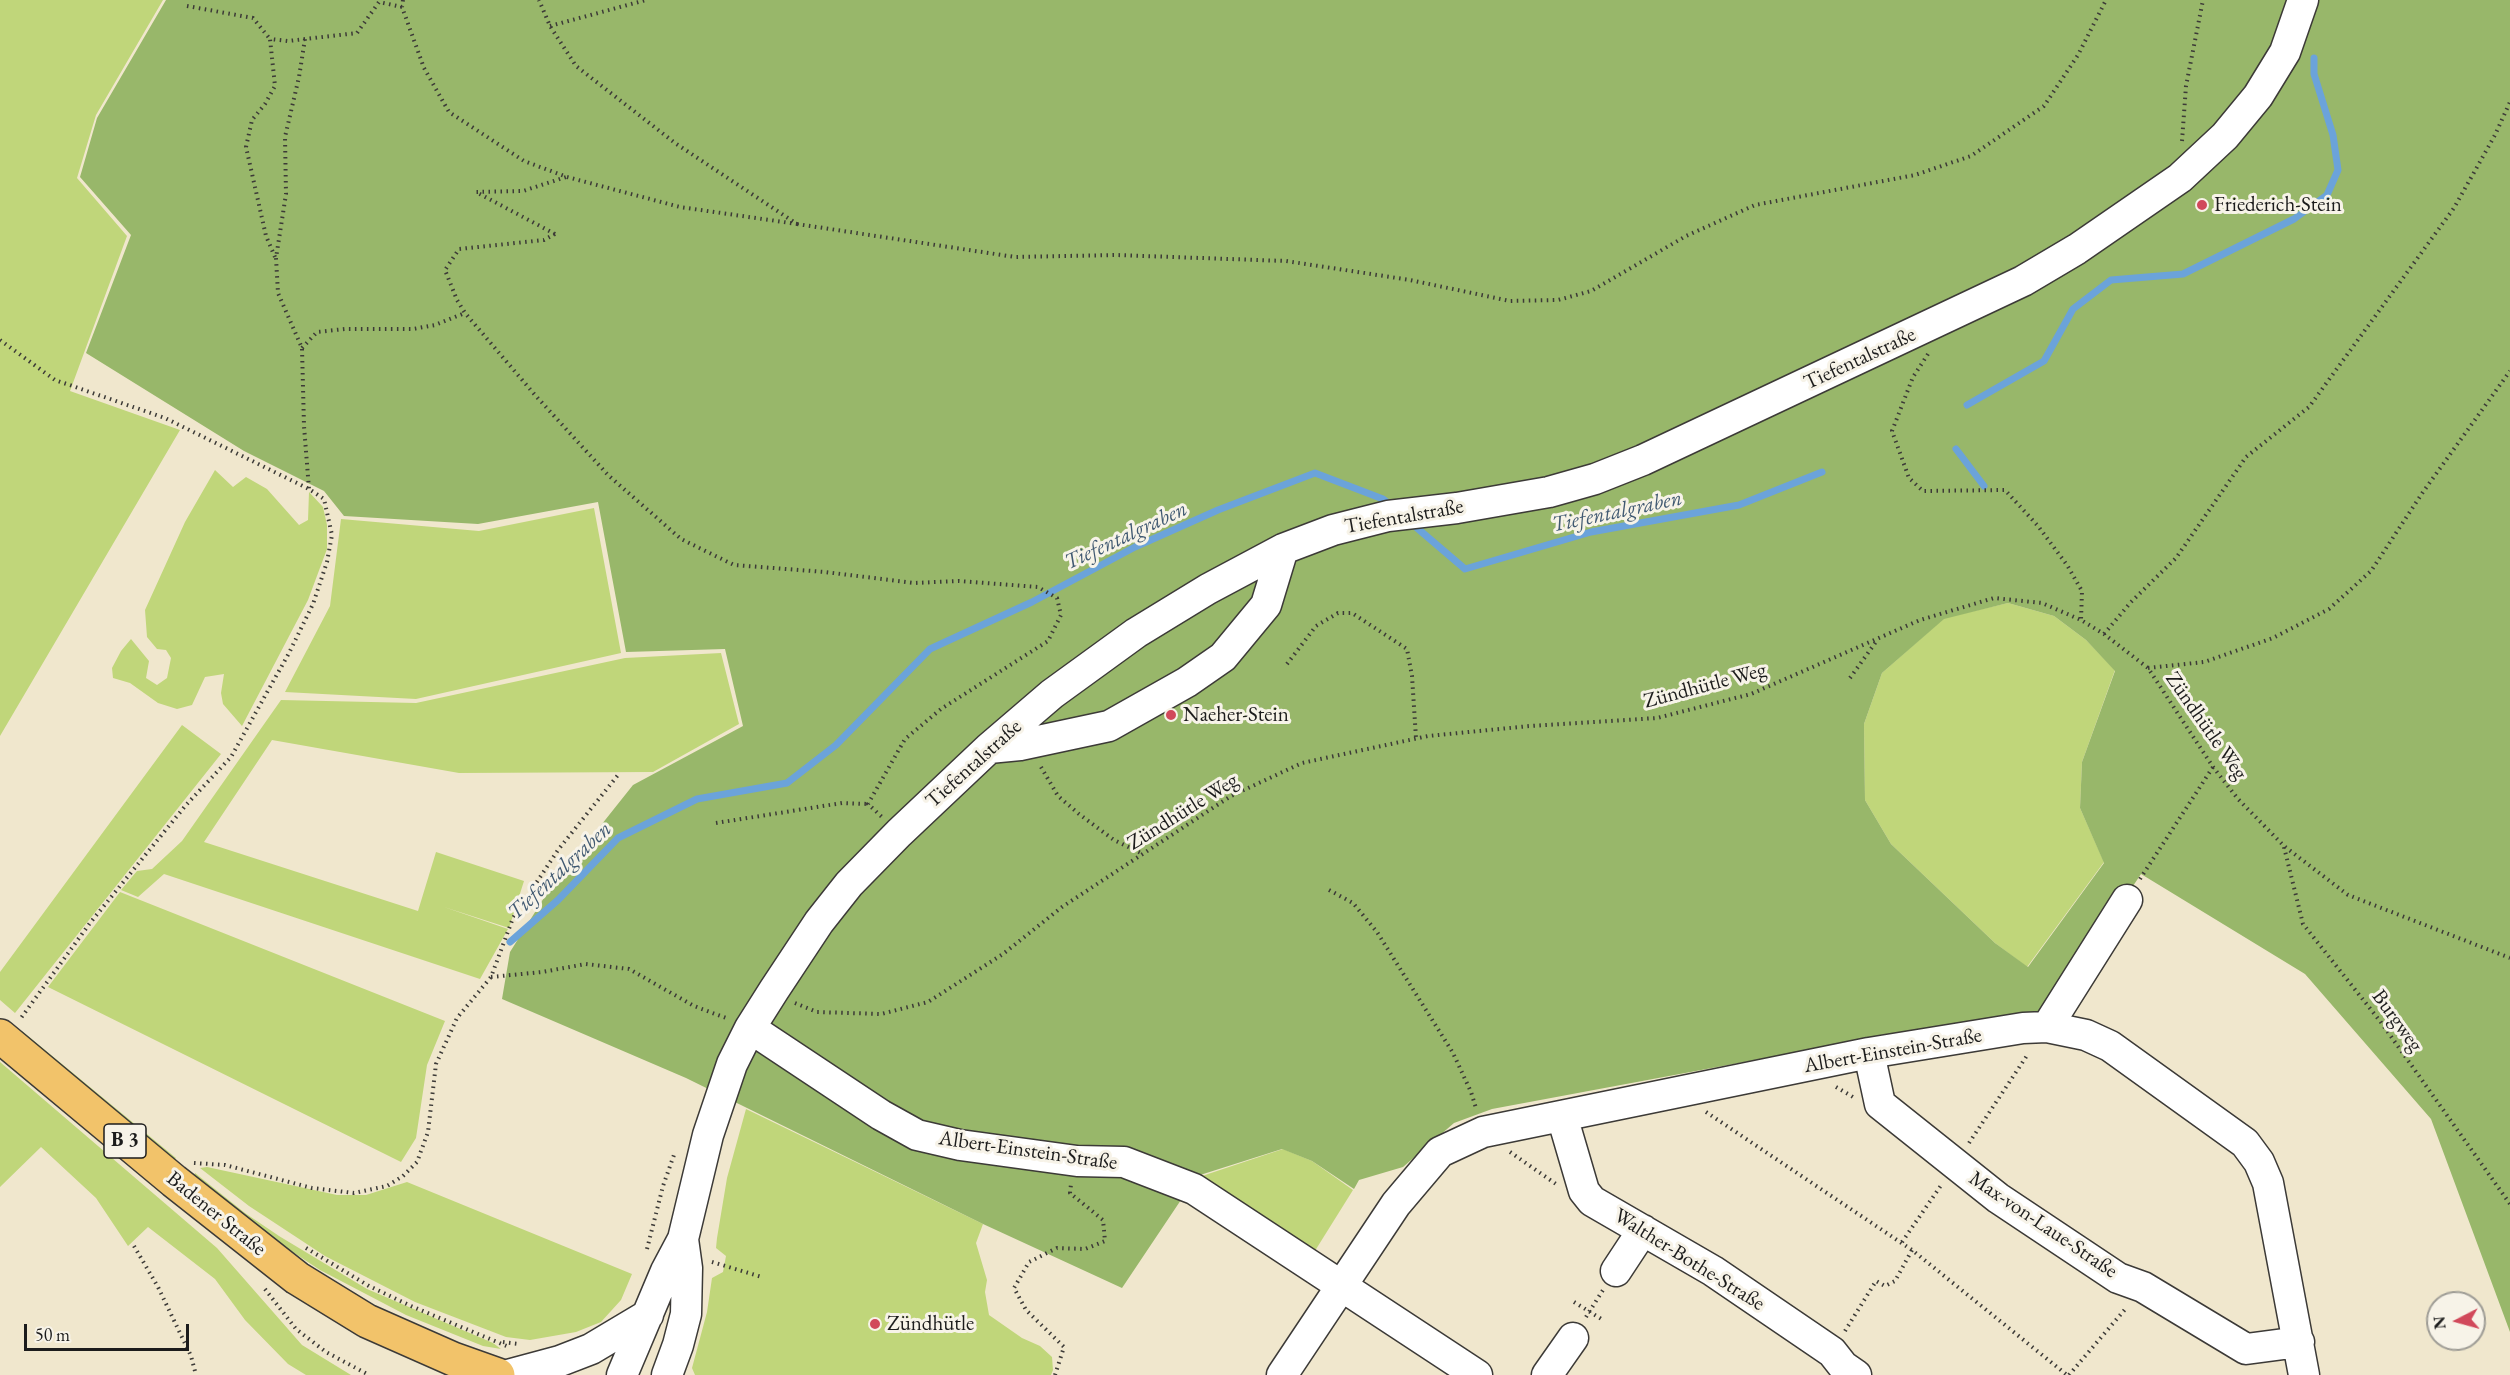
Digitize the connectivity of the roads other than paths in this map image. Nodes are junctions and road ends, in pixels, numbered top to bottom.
1 (2302, 0) edge
2 (1283, 549) junction
3 (989, 748) junction
4 (2127, 900) road end
5 (737, 1022) junction
6 (10, 1025) edge
7 (2047, 1027) junction
8 (1869, 1053) junction
9 (1562, 1116) junction
10 (1643, 1230) junction
11 (683, 1239) junction
12 (1616, 1271) dead end
13 (1341, 1284) junction
14 (648, 1315) junction
15 (1573, 1338) dead end
16 (2299, 1342) junction
17 (462, 1367) edge
18 (498, 1375) edge
19 (508, 1375) edge
20 (622, 1375) edge
21 (666, 1375) edge
22 (1282, 1375) edge
23 (1477, 1375) edge
24 (1547, 1375) edge
25 (1856, 1375) edge
26 (2304, 1375) edge

1 - 2 street, Tiefentalstraße
2 - 3 street, Tiefentalstraße
2 - 3 street
3 - 5 street, Tiefentalstraße
4 - 7 street
5 - 11 street, Tiefentalstraße
5 - 13 street, Albert-Einstein-Straße
6 - 17 main road, Badener Straße / B 3
7 - 8 street, Albert-Einstein-Straße
7 - 16 street, Albert-Einstein-Straße
8 - 9 street, Albert-Einstein-Straße
8 - 16 street, Max-von-Laue-Straße
9 - 10 street, Walther-Bothe-Straße
9 - 13 street, Albert-Einstein-Straße
10 - 12 street
10 - 25 street, Walther-Bothe-Straße
11 - 14 street, Tiefentalstraße
11 - 21 street, Tiefentalstraße
13 - 22 street
13 - 23 street, Albert-Einstein-Straße
14 - 19 street
14 - 20 street, Tiefentalstraße
15 - 24 street
16 - 26 street, Albert-Einstein-Straße
17 - 18 main road, Badener Straße / B 3

